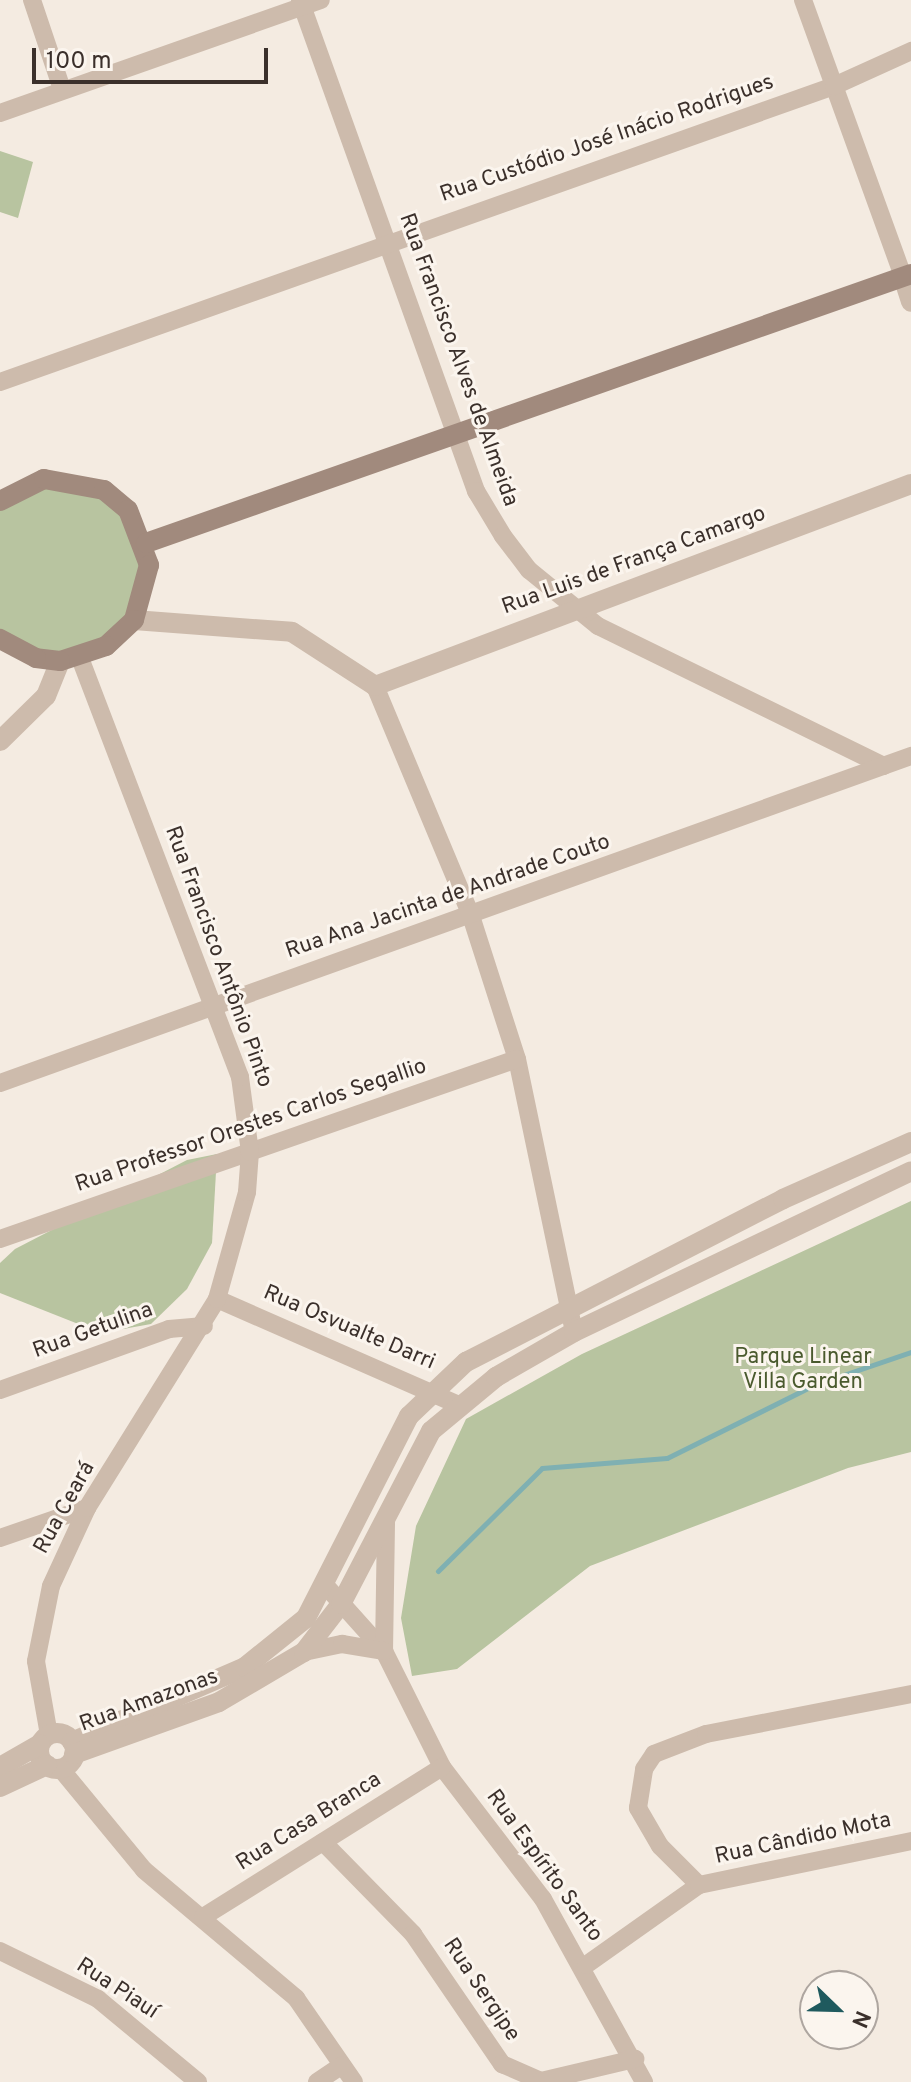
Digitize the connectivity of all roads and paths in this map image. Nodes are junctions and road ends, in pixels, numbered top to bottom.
1 (32, 0) edge
2 (321, 0) edge
3 (803, 0) edge
4 (301, 3) edge
5 (911, 51) edge
6 (834, 86) junction
7 (62, 89) junction
8 (0, 113) edge
9 (388, 240) junction
10 (907, 276) edge
11 (911, 302) edge
12 (0, 382) edge
13 (457, 436) junction
14 (911, 484) edge
15 (0, 501) edge
16 (146, 543) junction
17 (571, 608) junction
18 (134, 620) junction
19 (0, 639) edge
20 (70, 659) junction
21 (375, 686) junction
22 (0, 741) edge
23 (911, 756) edge
24 (884, 766) junction
25 (471, 916) junction
26 (212, 1004) junction
27 (517, 1059) junction
28 (0, 1083) edge
29 (911, 1142) edge
30 (250, 1152) junction
31 (911, 1171) edge
32 (0, 1239) edge
33 (217, 1299) junction
34 (565, 1309) junction
35 (204, 1326) junction
36 (574, 1332) junction
37 (432, 1389) junction
38 (0, 1390) edge
39 (459, 1405) junction
40 (87, 1508) junction
41 (386, 1509) junction
42 (0, 1538) edge
43 (325, 1585) junction
44 (341, 1604) junction
45 (384, 1651) junction
46 (304, 1652) junction
47 (911, 1694) edge
48 (44, 1740) junction
49 (63, 1757) junction
50 (0, 1767) edge
51 (442, 1767) junction
52 (0, 1787) edge
53 (911, 1841) edge
54 (323, 1842) junction
55 (699, 1885) junction
56 (203, 1917) junction
57 (0, 1951) edge
58 (586, 1965) junction
59 (635, 2059) junction
60 (342, 2065) junction
61 (198, 2082) edge
62 (317, 2082) edge
63 (354, 2082) edge
64 (644, 2082) edge

1 - 7 street
2 - 4 street
3 - 6 street
4 - 7 street
4 - 9 street, Rua Francisco Alves de Almeida
5 - 6 street, Rua Custódio José Inácio Rodrigues
6 - 9 street, Rua Custódio José Inácio Rodrigues
6 - 10 street
7 - 8 street
9 - 12 street, Rua Custódio José Inácio Rodrigues
9 - 13 street, Rua Francisco Alves de Almeida
10 - 11 street
10 - 13 main road
13 - 16 main road
13 - 17 street, Rua Francisco Alves de Almeida
14 - 17 street, Rua Luis de França Camargo
15 - 16 main road
16 - 18 main road
17 - 21 street, Rua Luis de França Camargo
17 - 24 street, Rua Francisco Alves de Almeida
18 - 20 main road
18 - 21 street
19 - 20 main road
20 - 22 street
20 - 26 street, Rua Francisco Antônio Pinto
21 - 25 street
23 - 24 street, Rua Ana Jacinta de Andrade Couto
24 - 25 street, Rua Ana Jacinta de Andrade Couto
25 - 26 street, Rua Ana Jacinta de Andrade Couto
25 - 27 street
26 - 28 street, Rua Ana Jacinta de Andrade Couto
26 - 30 street, Rua Francisco Antônio Pinto
27 - 30 street, Rua Professor Orestes Carlos Segallio
27 - 34 street
29 - 34 street
30 - 32 street, Rua Professor Orestes Carlos Segallio
30 - 33 street, Rua Francisco Antônio Pinto
31 - 36 street
33 - 35 street, Rua Francisco Antônio Pinto
33 - 37 street, Rua Osvualte Darri
34 - 36 street
34 - 37 street
35 - 38 street, Rua Getulina
35 - 40 street, Rua Ceará
36 - 39 street
37 - 39 street, Rua Osvualte Darri
37 - 43 street, Rua Amazonas
39 - 41 street
40 - 42 street
40 - 48 street, Rua Ceará
41 - 44 street
41 - 45 street
43 - 44 street
43 - 49 street, Rua Amazonas
44 - 45 street
44 - 46 street
45 - 46 street
45 - 51 street, Rua Espírito Santo
46 - 49 street, Rua Amazonas
47 - 55 street
48 - 49 street
48 - 49 street
48 - 50 street
49 - 52 street, Rua Amazonas
49 - 56 street
51 - 54 street, Rua Casa Branca
51 - 58 street, Rua Espírito Santo
53 - 55 street, Rua Cândido Mota
54 - 56 street, Rua Casa Branca
54 - 59 street, Rua Sergipe
55 - 58 street, Rua Cândido Mota
56 - 60 street
57 - 61 street, Rua Piauí
58 - 59 street, Rua Espírito Santo
59 - 64 street, Rua Espírito Santo
60 - 62 street
60 - 63 street

